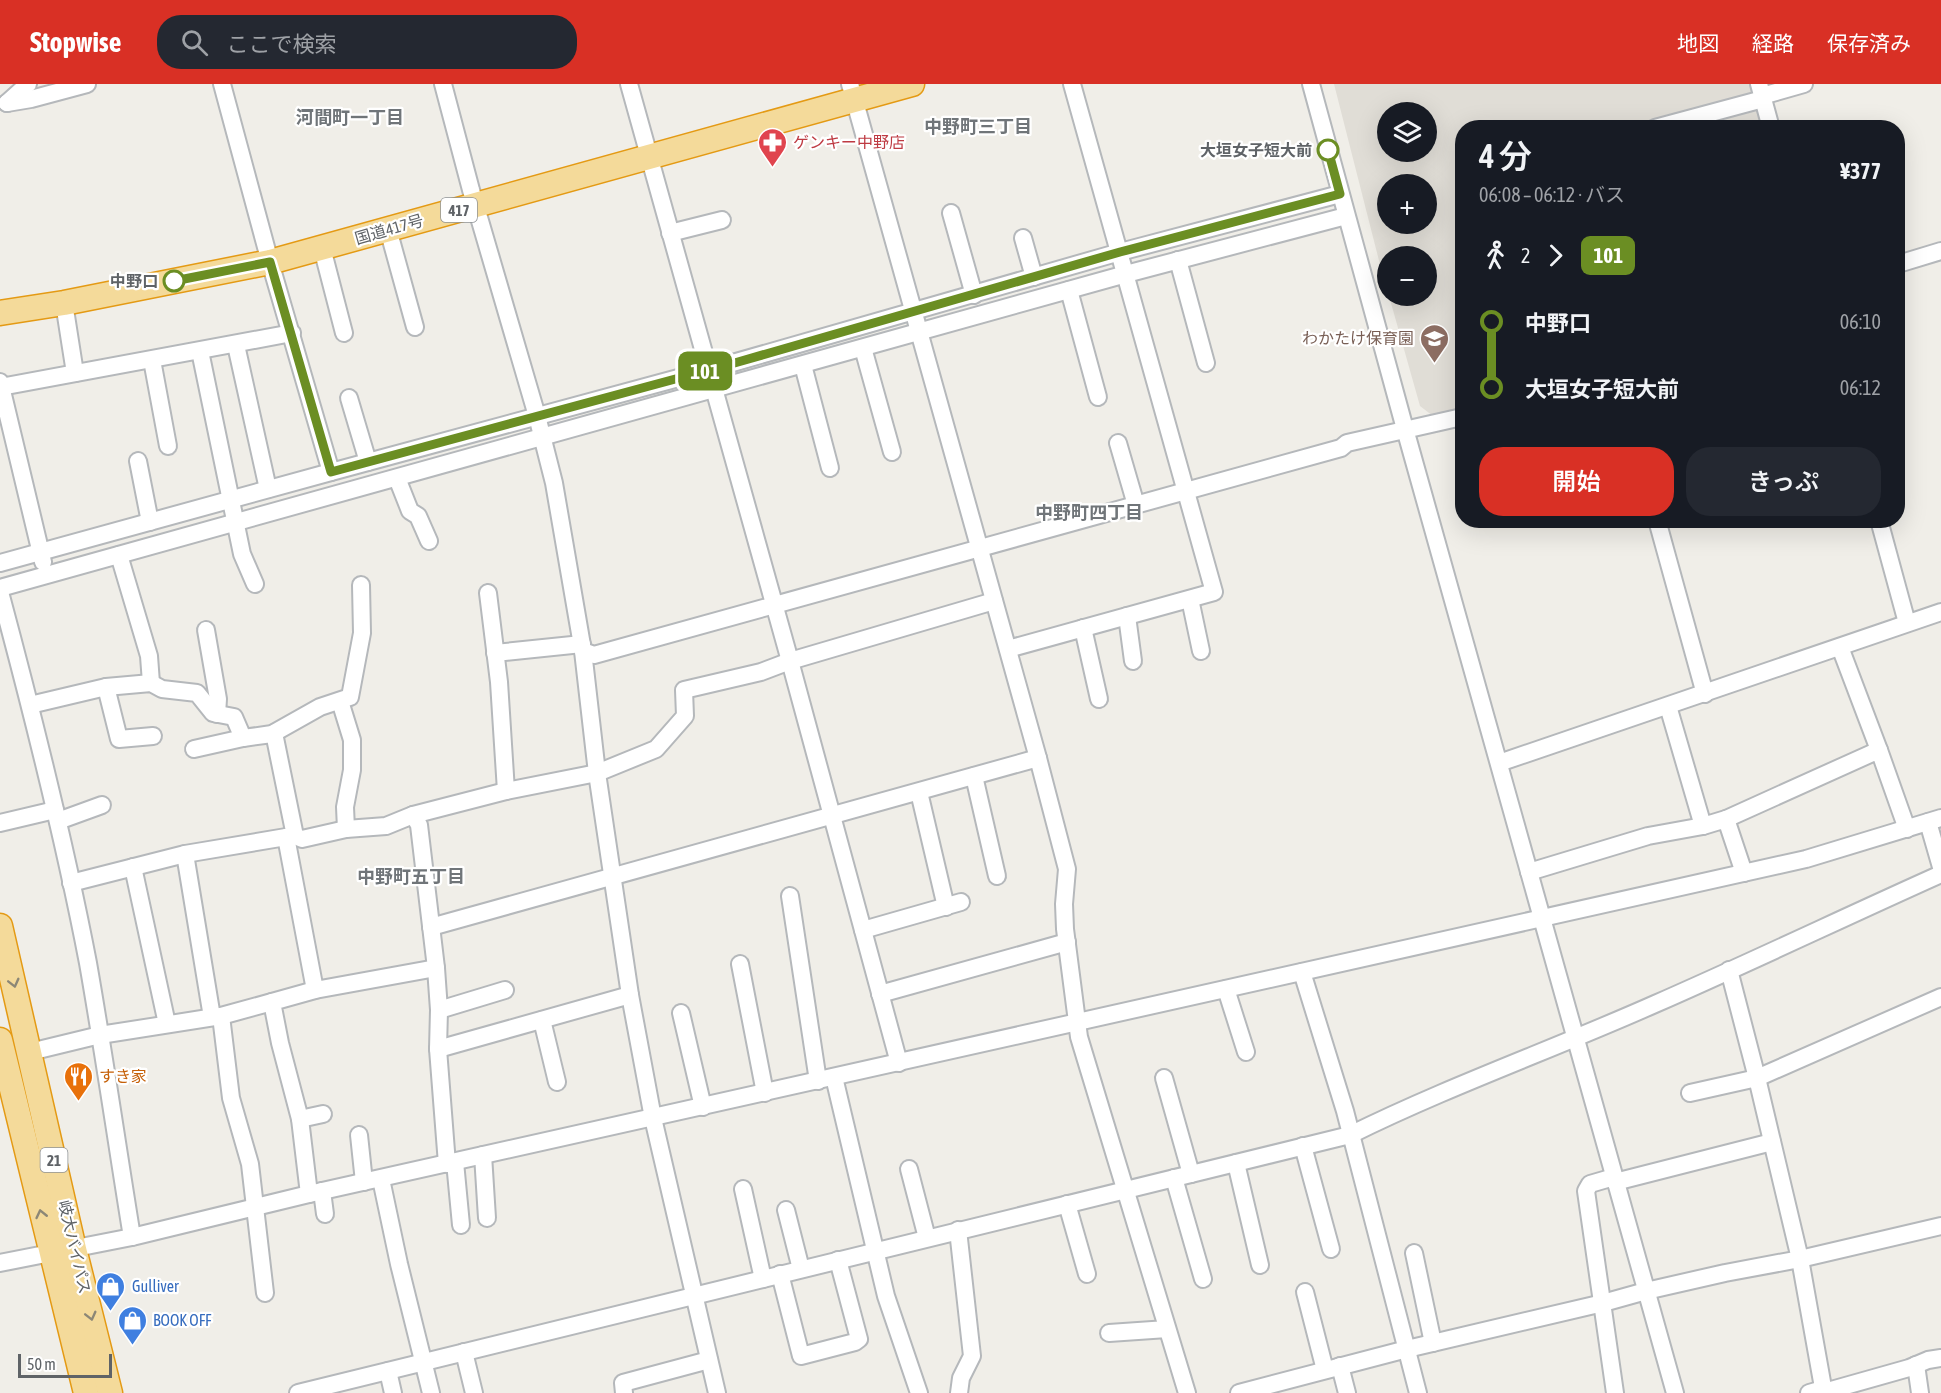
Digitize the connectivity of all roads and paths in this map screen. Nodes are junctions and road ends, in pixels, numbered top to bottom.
1 (28, 84) edge
2 (87, 84) edge
3 (222, 84) edge
4 (443, 84) edge
5 (629, 84) edge
6 (912, 84) edge
7 (1072, 84) edge
8 (1311, 84) edge
9 (1804, 84) edge
10 (853, 92) edge
11 (1761, 93) edge
12 (4, 106) edge
13 (1679, 120) edge
14 (1769, 120) edge
15 (648, 157) junction
16 (1342, 204) junction
17 (476, 205) junction
18 (951, 213) dead end
19 (722, 220) dead end
20 (388, 229) junction
21 (670, 233) junction
22 (1023, 238) dead end
23 (322, 248) junction
24 (1941, 251) edge
25 (1178, 261) junction
26 (270, 262) junction
27 (1905, 262) edge
28 (1123, 264) junction
29 (1034, 277) junction
30 (1069, 290) junction
31 (974, 295) junction
32 (64, 303) junction
33 (0, 313) edge
34 (916, 322) junction
35 (415, 327) dead end
36 (292, 333) junction
37 (344, 333) dead end
38 (236, 345) junction
39 (863, 348) junction
40 (200, 351) junction
41 (152, 360) junction
42 (1206, 363) dead end
43 (803, 365) junction
44 (75, 373) junction
45 (711, 379) junction
46 (1, 385) edge
47 (1098, 396) dead end
48 (349, 398) dead end
49 (1455, 418) edge
50 (540, 426) junction
51 (1404, 429) junction
52 (1118, 443) dead end
53 (168, 446) dead end
54 (892, 452) dead end
55 (138, 460) dead end
56 (368, 462) junction
57 (830, 468) dead end
58 (331, 472) junction
59 (397, 478) junction
60 (268, 489) junction
61 (1185, 491) junction
62 (1136, 505) junction
63 (233, 511) junction
64 (150, 522) junction
65 (1659, 528) edge
66 (1881, 528) edge
67 (429, 541) dead end
68 (980, 548) junction
69 (119, 555) junction
70 (0, 563) edge
71 (44, 564) junction
72 (255, 584) dead end
73 (361, 585) dead end
74 (0, 590) edge
75 (488, 593) dead end
76 (1190, 599) junction
77 (994, 601) junction
78 (774, 606) junction
79 (1941, 612) edge
80 (1127, 616) junction
81 (1907, 623) junction
82 (1083, 628) junction
83 (206, 630) dead end
84 (1840, 647) junction
85 (583, 648) junction
86 (1008, 649) junction
87 (1201, 651) dead end
88 (495, 653) junction
89 (790, 661) junction
90 (1133, 661) dead end
91 (151, 683) junction
92 (106, 687) junction
93 (1705, 694) junction
94 (1099, 699) dead end
95 (340, 701) junction
96 (30, 705) junction
97 (1668, 706) junction
98 (217, 714) junction
99 (274, 733) junction
100 (153, 736) dead end
101 (243, 738) junction
102 (194, 749) dead end
103 (1879, 750) junction
104 (1038, 758) junction
105 (1499, 763) junction
106 (597, 773) junction
107 (974, 776) junction
108 (506, 791) junction
109 (919, 792) junction
110 (102, 805) dead end
111 (56, 815) junction
112 (413, 815) junction
113 (832, 816) junction
114 (1726, 819) junction
115 (1934, 820) edge
116 (0, 823) edge
117 (1703, 826) junction
118 (1907, 828) junction
119 (346, 829) junction
120 (290, 837) junction
121 (185, 854) junction
122 (133, 867) junction
123 (1941, 867) edge
124 (1529, 873) junction
125 (1744, 873) junction
126 (1941, 874) edge
127 (997, 876) dead end
128 (612, 878) junction
129 (71, 883) junction
130 (790, 896) dead end
131 (1542, 918) junction
132 (0, 926) edge
133 (430, 927) junction
134 (863, 930) junction
135 (1067, 942) junction
136 (740, 964) dead end
137 (436, 968) junction
138 (1729, 970) junction
139 (1302, 972) junction
140 (1226, 989) junction
141 (315, 990) junction
142 (505, 990) dead end
143 (630, 994) junction
144 (880, 994) junction
145 (1941, 997) edge
146 (272, 1002) junction
147 (439, 1010) junction
148 (681, 1013) dead end
149 (216, 1017) junction
150 (542, 1020) junction
151 (1077, 1023) junction
152 (167, 1024) junction
153 (100, 1035) junction
154 (1575, 1037) junction
155 (438, 1049) junction
156 (30, 1052) junction
157 (1246, 1052) dead end
158 (2, 1054) edge
159 (899, 1063) junction
160 (1164, 1078) dead end
161 (1757, 1078) junction
162 (826, 1079) junction
163 (557, 1082) dead end
164 (765, 1093) junction
165 (1690, 1093) dead end
166 (702, 1107) junction
167 (323, 1114) dead end
168 (653, 1118) junction
169 (300, 1119) junction
170 (359, 1135) dead end
171 (1350, 1135) junction
172 (1772, 1142) junction
173 (1304, 1146) junction
174 (483, 1155) junction
175 (451, 1163) junction
176 (1236, 1163) junction
177 (909, 1169) dead end
178 (1191, 1174) junction
179 (1174, 1178) junction
180 (381, 1179) junction
181 (1614, 1179) junction
182 (364, 1182) junction
183 (743, 1189) dead end
184 (1124, 1190) junction
185 (316, 1192) junction
186 (1067, 1204) junction
187 (255, 1206) junction
188 (786, 1210) dead end
189 (325, 1214) dead end
190 (487, 1218) dead end
191 (461, 1225) dead end
192 (1941, 1226) edge
193 (958, 1230) junction
194 (132, 1237) junction
195 (927, 1238) junction
196 (74, 1249) junction
197 (1331, 1249) dead end
198 (876, 1251) junction
199 (50, 1252) junction
200 (1414, 1253) dead end
201 (1800, 1259) junction
202 (838, 1260) junction
203 (0, 1263) edge
204 (1260, 1265) dead end
205 (801, 1269) junction
206 (780, 1274) junction
207 (1087, 1274) dead end
208 (763, 1279) junction
209 (1203, 1279) dead end
210 (1646, 1291) junction
211 (1305, 1292) dead end
212 (265, 1293) dead end
213 (695, 1295) junction
214 (1603, 1303) junction
215 (1167, 1329) junction
216 (1109, 1333) dead end
217 (1433, 1343) junction
218 (1407, 1349) junction
219 (464, 1352) junction
220 (1941, 1358) edge
221 (709, 1360) junction
222 (423, 1363) junction
223 (1916, 1365) junction
224 (1333, 1368) junction
225 (388, 1371) junction
226 (323, 1390) edge
227 (1820, 1392) edge
228 (86, 1393) edge
229 (110, 1393) edge
230 (298, 1393) edge
231 (393, 1393) edge
232 (430, 1393) edge
233 (474, 1393) edge
234 (624, 1393) edge
235 (717, 1393) edge
236 (920, 1393) edge
237 (959, 1393) edge
238 (1187, 1393) edge
239 (1239, 1393) edge
240 (1347, 1393) edge
241 (1418, 1393) edge
242 (1615, 1393) edge
243 (1675, 1393) edge
244 (1920, 1393) edge

1 - 12 street
2 - 12 street
3 - 26 street
4 - 17 street
5 - 15 street
6 - 10 highway, 国道417号 / 417
7 - 28 street
8 - 16 street
9 - 11 street
10 - 15 highway, 国道417号 / 417
10 - 34 street
11 - 13 street
11 - 14 street
15 - 17 highway, 国道417号 / 417
15 - 21 street
16 - 25 street
16 - 28 street
16 - 51 street
17 - 20 highway, 国道417号 / 417
17 - 50 street
18 - 31 street
19 - 21 street
20 - 23 highway, 国道417号 / 417
20 - 35 street
21 - 45 street
22 - 29 street
23 - 26 highway, 国道417号 / 417
23 - 37 street
24 - 27 street
25 - 28 street
25 - 42 street
26 - 32 highway, 国道417号 / 417
26 - 36 street
28 - 29 street
28 - 30 street
28 - 61 street
29 - 31 street
30 - 34 street
30 - 47 street
31 - 34 street
32 - 33 highway, 国道417号 / 417
32 - 44 street
34 - 39 street
34 - 45 street
34 - 68 street
36 - 38 street
36 - 58 street
38 - 40 street
38 - 60 street
39 - 43 street
39 - 54 street
40 - 41 street
40 - 63 street
41 - 44 street
41 - 53 street
43 - 45 street
43 - 57 street
44 - 46 street
45 - 50 street
45 - 78 street
46 - 71 street
48 - 56 street
49 - 51 street
50 - 56 street
50 - 59 street
50 - 85 street
51 - 61 street
51 - 105 street
52 - 62 street
55 - 64 street
56 - 58 street
58 - 60 street
59 - 63 street
59 - 67 street
60 - 63 street
61 - 62 street
61 - 76 street
62 - 68 street
63 - 64 street
63 - 69 street
63 - 72 street
64 - 71 street
65 - 93 street
66 - 81 street
68 - 77 street
68 - 78 street
69 - 71 street
69 - 91 street
70 - 71 street
71 - 74 street
73 - 95 street
74 - 96 street
75 - 88 street
76 - 80 street
76 - 87 street
77 - 86 street
77 - 89 street
78 - 85 street
78 - 89 street
79 - 81 street
80 - 82 street
80 - 90 street
81 - 84 street
82 - 86 street
82 - 94 street
83 - 98 street
84 - 93 street
84 - 103 street
85 - 88 street
85 - 106 street
86 - 104 street
88 - 108 street
89 - 106 street
89 - 113 street
91 - 92 street
91 - 98 street
92 - 96 street
92 - 100 street
93 - 97 street
95 - 99 street
95 - 119 street
96 - 111 street
97 - 105 street
97 - 117 street
98 - 101 street
99 - 101 street
99 - 120 street
101 - 102 street
103 - 114 street
103 - 118 street
104 - 107 street
104 - 135 street
105 - 124 street
106 - 108 street
106 - 128 street
107 - 109 street
107 - 127 street
108 - 112 street
109 - 113 street
109 - 134 street
110 - 111 street
111 - 116 street
111 - 129 street
112 - 119 street
112 - 133 street
113 - 128 street
113 - 134 street
114 - 117 street
114 - 125 street
115 - 118 street
115 - 123 street
117 - 124 street
118 - 125 street
119 - 120 street
120 - 121 street
120 - 141 street
121 - 122 street
121 - 149 street
122 - 129 street
122 - 152 street
124 - 131 street
125 - 131 street
126 - 138 street
128 - 133 street
128 - 143 street
129 - 153 street
130 - 162 street
131 - 139 street
131 - 154 street
132 -> 156 highway, 岐大バイパス / 21
133 - 137 street
134 - 144 street
135 - 144 street
135 - 151 street
136 - 164 street
137 - 141 street
137 - 147 street
138 - 154 street
138 - 161 street
139 - 140 street
139 - 171 street
140 - 151 street
140 - 157 street
141 - 146 street
142 - 147 street
143 - 150 street
143 - 168 street
144 - 159 street
145 - 161 street
146 - 149 street
146 - 169 street
147 - 155 street
148 - 166 street
149 - 152 street
149 - 187 street
150 - 155 street
150 - 163 street
151 - 159 street
151 - 184 street
152 - 153 street
153 - 156 street
153 - 194 street
154 - 171 street
154 - 181 street
155 - 175 street
156 - 196 highway, 岐大バイパス / 21
199 -> 158 highway, 岐大バイパス / 21
159 - 162 street
160 - 178 street
161 - 165 street
161 - 172 street
162 - 164 street
162 - 198 street
164 - 166 street
166 - 168 street
167 - 169 street
168 - 174 street
168 - 213 street
169 - 185 street
170 - 182 street
171 - 173 street
171 - 218 street
172 - 181 street
172 - 201 street
173 - 176 street
173 - 197 street
174 - 175 street
174 - 190 street
175 - 180 street
175 - 191 street
176 - 178 street
176 - 204 street
177 - 195 street
178 - 179 street
179 - 184 street
179 - 209 street
180 - 182 street
180 - 222 street
181 - 210 street
181 - 214 street
182 - 185 street
183 - 208 street
184 - 186 street
184 - 215 street
185 - 187 street
185 - 189 street
186 - 193 street
186 - 207 street
187 - 194 street
187 - 212 street
188 - 205 street
192 - 201 street
193 - 195 street
193 - 237 street
194 - 196 street
195 - 198 street
196 - 199 street
196 -> 229 highway, 岐大バイパス / 21
198 - 202 street
198 - 236 street
199 - 203 street
199 - 228 highway, 岐大バイパス / 21
200 - 217 street
201 - 210 street
201 - 227 street
202 - 205 street
202 - 206 street
205 - 206 street
206 - 208 street
208 - 213 street
210 - 214 street
210 - 243 street
211 - 224 street
213 - 219 street
213 - 221 street
214 - 217 street
214 - 242 street
215 - 216 street
215 - 238 street
217 - 218 street
218 - 224 street
218 - 241 street
219 - 222 street
219 - 233 street
220 - 223 street
221 - 234 street
221 - 235 street
222 - 225 street
222 - 232 street
223 - 227 street
223 - 244 street
224 - 239 street
224 - 240 street
225 - 226 street
225 - 231 street
226 - 230 street

